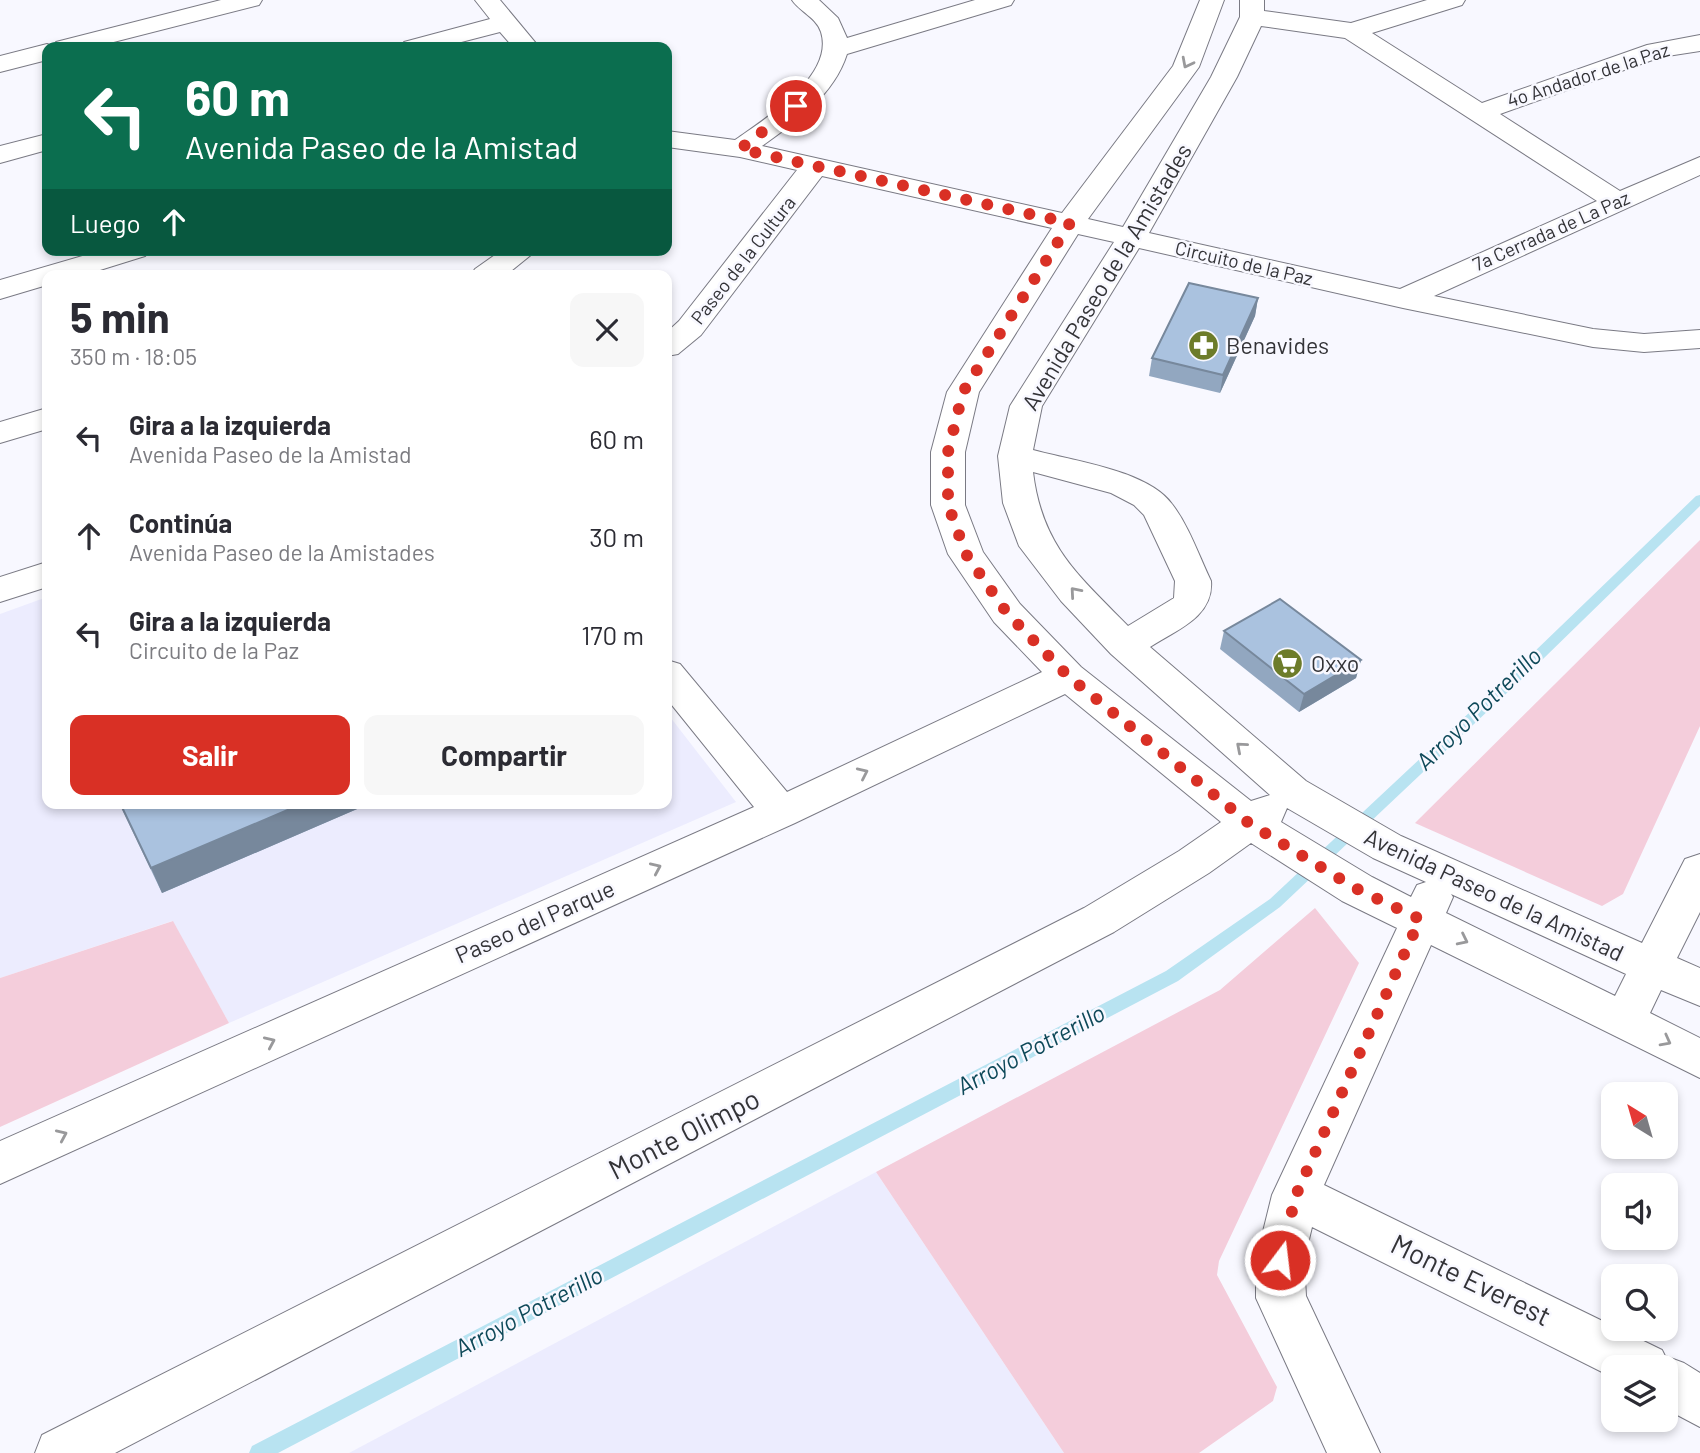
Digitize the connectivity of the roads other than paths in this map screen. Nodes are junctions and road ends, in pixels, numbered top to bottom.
1 (250, 0) edge
2 (487, 0) edge
3 (804, 0) edge
4 (1002, 0) edge
5 (1212, 0) edge
6 (1452, 0) edge
7 (1252, 9) edge
8 (505, 23) junction
9 (1352, 32) junction
10 (85, 42) edge
11 (432, 42) edge
12 (522, 42) edge
13 (1700, 43) edge
14 (836, 49) junction
15 (42, 53) edge
16 (0, 64) edge
17 (1478, 113) junction
18 (672, 140) edge
19 (42, 143) edge
20 (740, 149) junction
21 (0, 155) edge
22 (1700, 165) edge
23 (814, 167) junction
24 (1617, 201) junction
25 (1070, 223) junction
26 (1131, 238) junction
27 (114, 256) edge
28 (513, 256) edge
29 (66, 270) edge
30 (493, 270) edge
31 (42, 277) edge
32 (0, 290) edge
33 (1403, 299) junction
34 (1700, 339) edge
35 (672, 343) edge
36 (42, 420) edge
37 (0, 433) edge
38 (1015, 456) junction
39 (42, 576) edge
40 (0, 590) edge
41 (1124, 645) junction
42 (1068, 676) junction
43 (672, 679) edge
44 (1308, 802) junction
45 (781, 812) junction
46 (1250, 824) junction
47 (1700, 870) edge
48 (1445, 874) junction
49 (1420, 919) junction
50 (1653, 969) junction
51 (1700, 988) edge
52 (1625, 1019) junction
53 (1700, 1059) edge
54 (0, 1163) edge
55 (1296, 1195) junction
56 (1620, 1355) edge
57 (1678, 1388) edge
58 (1700, 1402) edge
59 (61, 1453) edge
60 (1354, 1453) edge

1 - 10 street
2 - 8 street
3 - 14 street
4 - 14 street
5 -> 25 street, Avenida Paseo de la Amistades
6 - 9 street
7 - 9 street
7 - 26 street, Avenida Paseo de la Amistades
8 - 11 street
8 - 12 street
9 - 17 street
13 - 17 street, 4o Andador de la Paz
14 - 20 street
15 - 16 street
17 - 24 street
18 - 20 street, Circuito de la Paz
19 - 21 street
20 - 23 street, Circuito de la Paz
22 - 24 street, 7a Cerrada de La Paz
23 - 25 street, Circuito de la Paz
23 - 35 street, Paseo de la Cultura
24 - 33 street, 7a Cerrada de La Paz
25 - 26 street, Circuito de la Paz
25 - 42 street, Avenida Paseo de la Amistades
26 - 33 street, Circuito de la Paz
26 - 38 street, Avenida Paseo de la Amistades
27 - 29 street
28 - 30 street
31 - 32 street
33 - 34 street, Circuito de la Paz
36 - 37 street
41 -> 38 street, Avenida Paseo de la Amistades
38 - 41 street
39 - 40 street
44 -> 41 street, Avenida Paseo de la Amistades
45 -> 42 street, Paseo del Parque
42 - 46 street, Avenida Paseo de la Amistades
43 - 45 street
44 - 46 street, Monte Olimpo
44 - 48 street, Avenida Paseo de la Amistad
54 -> 45 street, Paseo del Parque
46 - 49 street
46 - 59 street, Monte Olimpo
47 - 50 street
48 - 49 street
48 - 50 street, Avenida Paseo de la Amistad
49 -> 52 street
49 - 55 street
50 - 51 street, Avenida Paseo de la Amistad
50 - 52 street
52 -> 53 street
55 - 56 street, Monte Everest
55 - 60 street
57 - 58 street

